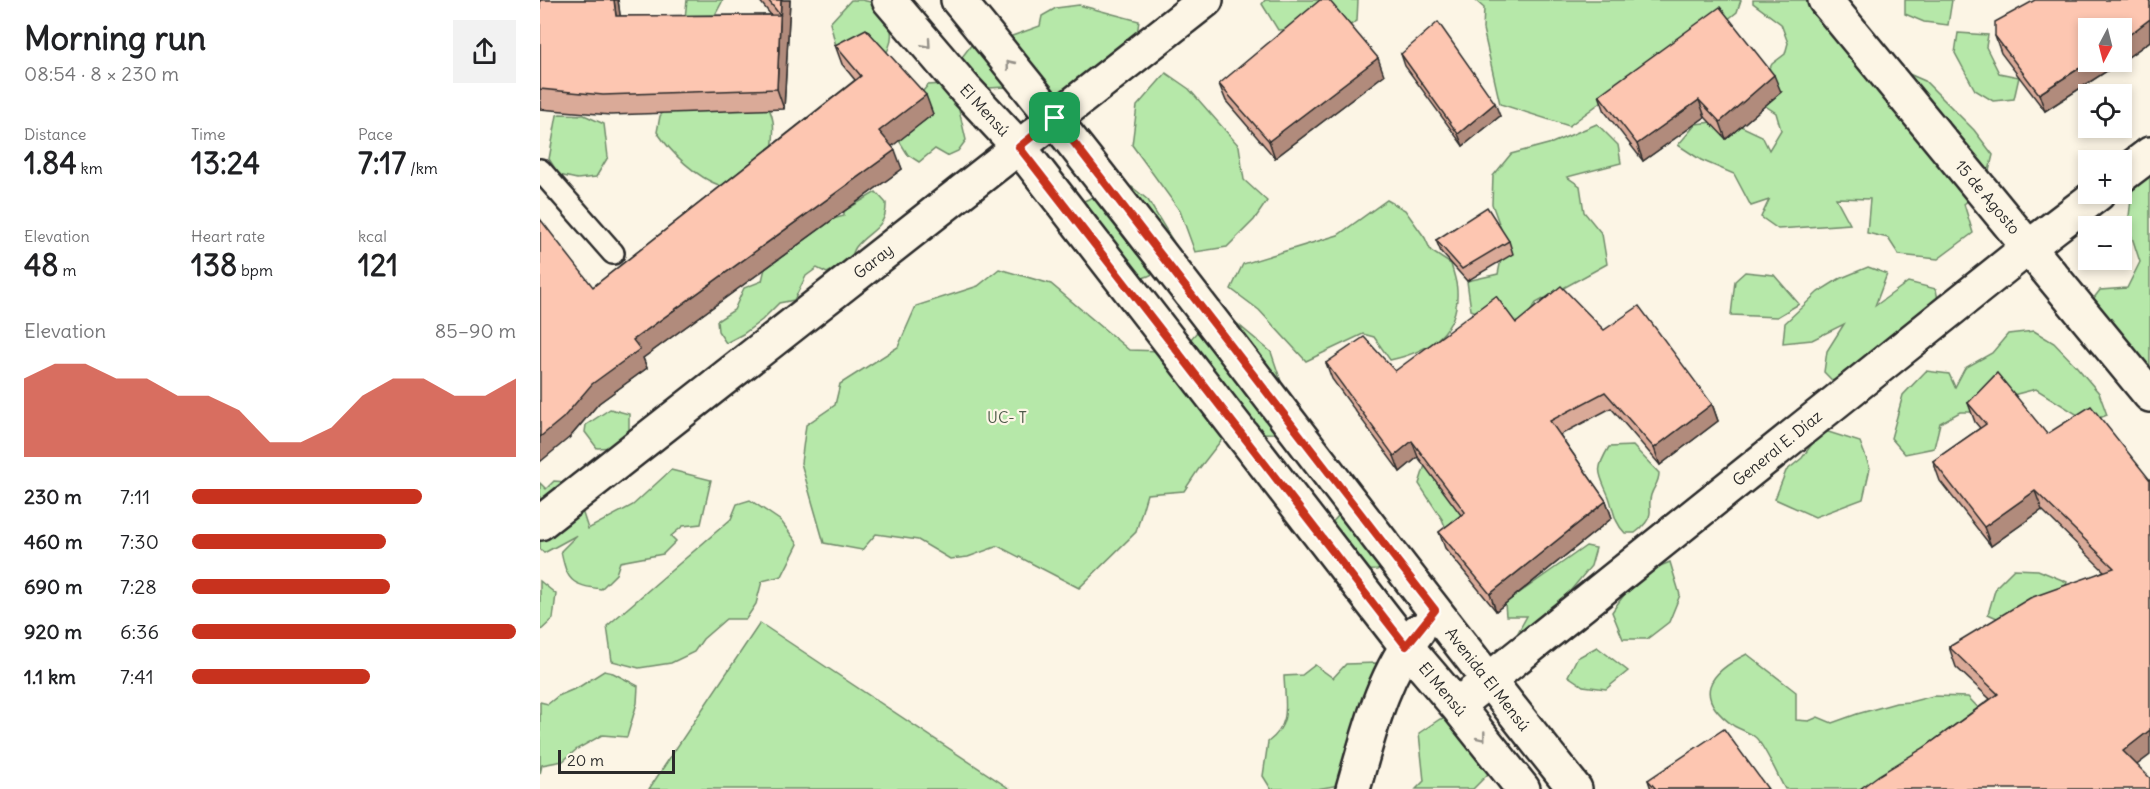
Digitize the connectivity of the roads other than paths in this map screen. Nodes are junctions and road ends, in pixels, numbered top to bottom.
1 (889, 0) edge
2 (958, 0) edge
3 (1206, 0) edge
4 (1826, 0) edge
5 (1055, 118) junction
6 (1019, 147) junction
7 (2150, 154) edge
8 (2132, 168) edge
9 (540, 170) edge
10 (2085, 204) edge
11 (2029, 247) junction
12 (613, 253) dead end
13 (2150, 396) edge
14 (540, 523) edge
15 (1435, 610) junction
16 (1406, 646) junction
17 (1488, 680) junction
18 (1457, 706) junction
19 (1353, 789) edge
20 (1523, 789) edge
21 (1575, 789) edge

1 -> 6 street, El Mensú
5 -> 2 street, Avenida El Mensú
3 - 5 street, Garay
4 - 11 street, 15 de Agosto
5 - 6 street, Garay
5 - 15 street, Avenida El Mensú
6 - 14 street, Garay
6 - 16 street, El Mensú
7 - 8 street
9 - 12 lane
10 - 11 street, General E. Díaz
11 - 13 street, 15 de Agosto
11 - 17 street, General E. Díaz
15 - 16 street
15 - 17 street, Avenida El Mensú
16 - 18 street, El Mensú
16 - 19 street
17 - 18 street, General E. Díaz
17 - 21 street, Avenida El Mensú
18 -> 20 street, El Mensú

